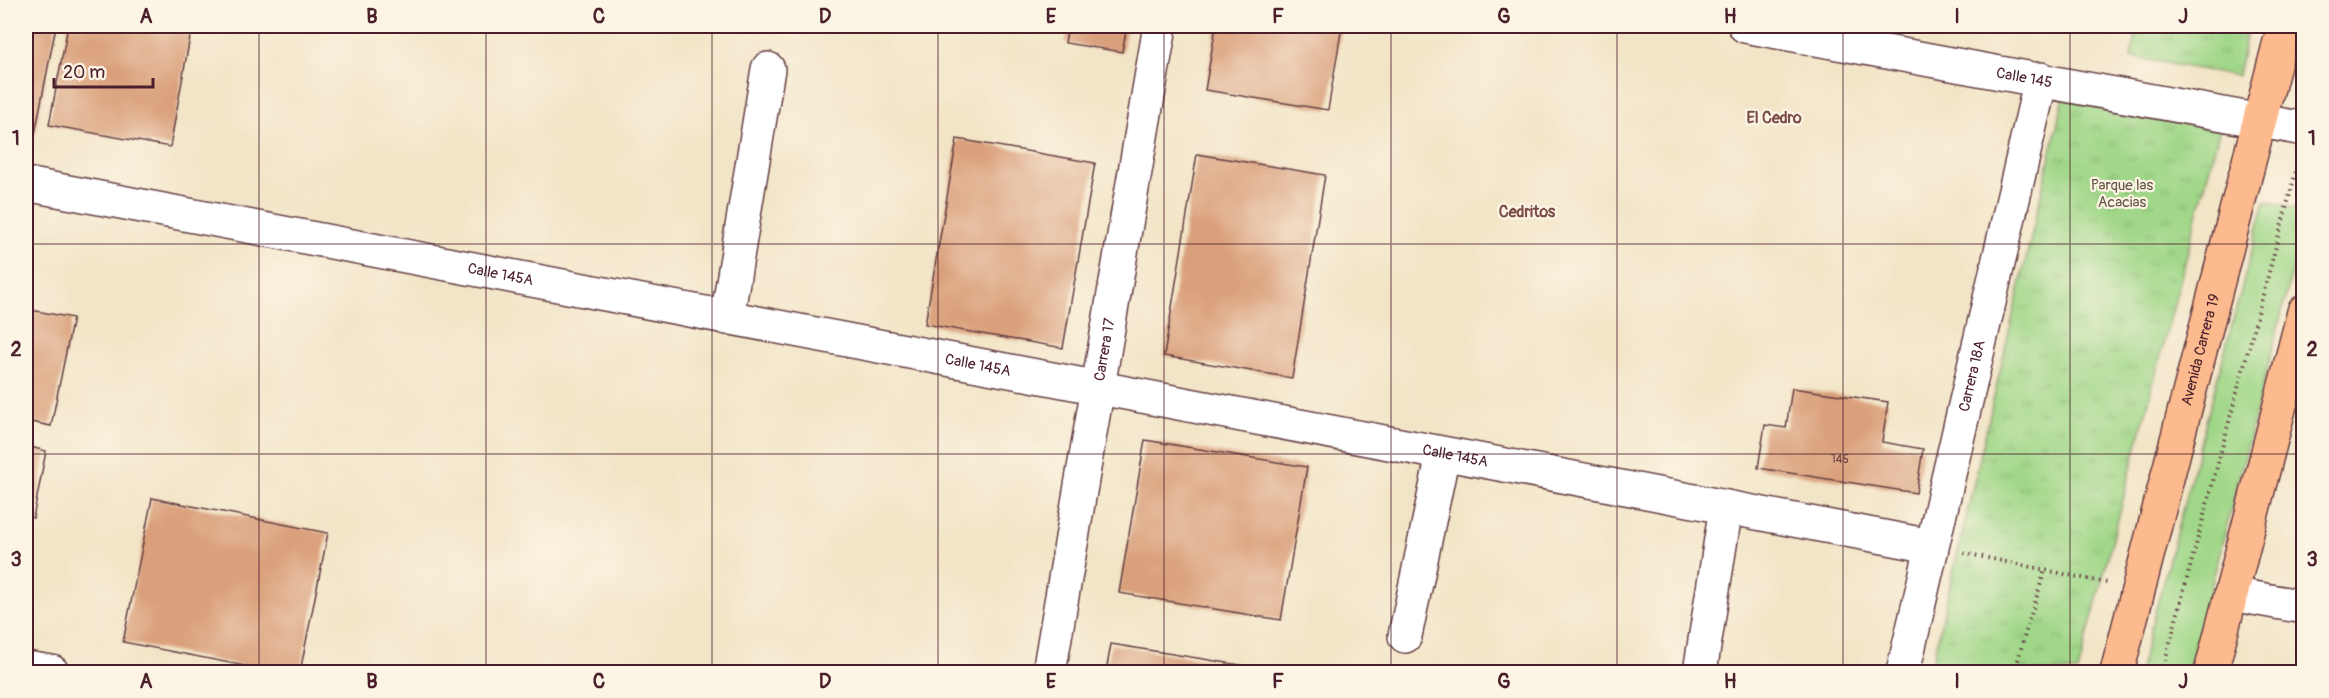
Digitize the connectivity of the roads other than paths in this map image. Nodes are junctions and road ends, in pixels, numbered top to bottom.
1 (1160, 26) edge
2 (1744, 26) edge
3 (2284, 26) edge
4 (768, 69) dead end
5 (2041, 80) junction
6 (2259, 121) junction
7 (2302, 143) edge
8 (26, 184) edge
9 (2304, 312) edge
10 (728, 318) junction
11 (1097, 389) junction
12 (1443, 454) junction
13 (1726, 507) junction
14 (1931, 546) junction
15 (2231, 594) junction
16 (2304, 608) edge
17 (1405, 636) dead end
18 (26, 668) edge
19 (52, 672) edge
20 (1049, 672) edge
21 (1700, 672) edge
22 (1903, 672) edge
23 (2117, 672) edge
24 (2211, 672) edge

1 - 11 street, Carrera 17
2 - 5 street, Calle 145
3 - 6 main road, Avenida Carrera 19
4 - 10 street
5 - 6 street, Calle 145
5 - 14 street, Carrera 18A
6 - 7 street, Calle 145
6 - 23 main road, Avenida Carrera 19
8 - 10 street, Calle 145A
9 - 15 main road
10 - 11 street, Calle 145A
11 - 12 street, Calle 145A
11 - 20 street, Carrera 17
12 - 13 street, Calle 145A
12 - 17 street
13 - 14 street, Calle 145A
13 - 21 street
14 - 22 street, Carrera 18A
15 - 16 street
15 - 24 main road
18 - 19 street

